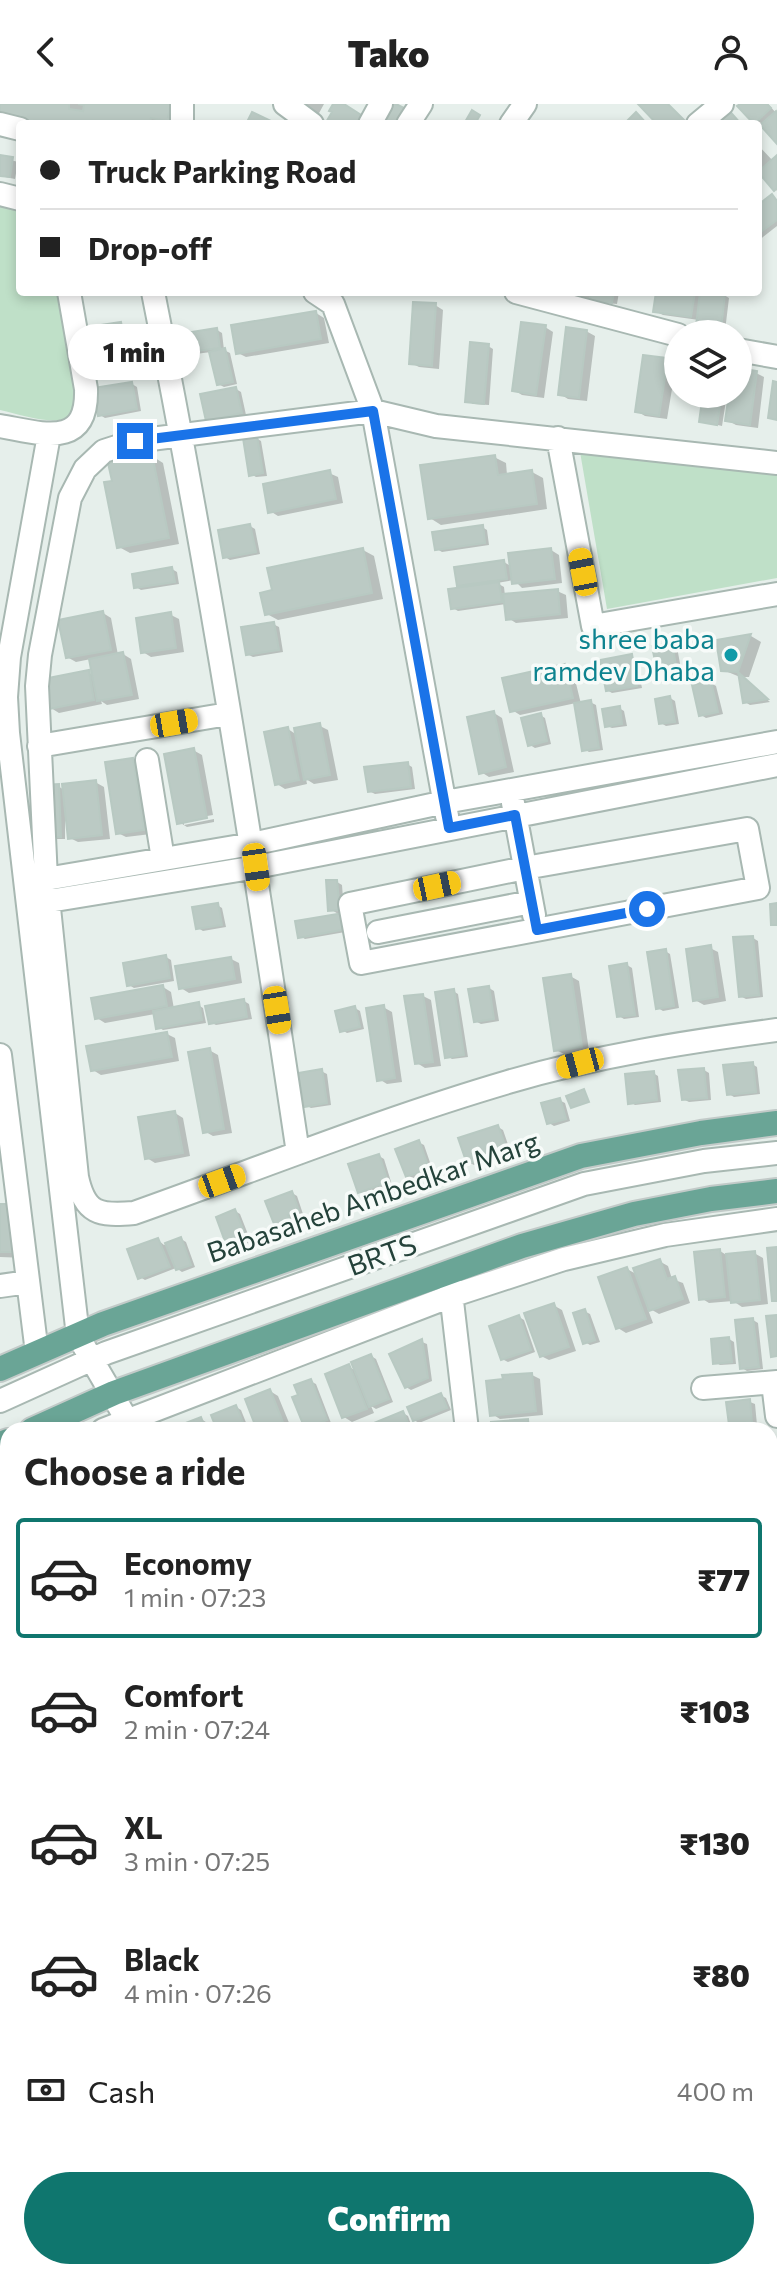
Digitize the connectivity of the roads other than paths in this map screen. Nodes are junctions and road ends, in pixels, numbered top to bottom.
1 (285, 104) edge
2 (722, 104) edge
3 (307, 120) edge
4 (703, 120) edge
5 (70, 296) edge
6 (154, 296) edge
7 (321, 296) edge
8 (537, 296) edge
9 (664, 331) edge
10 (752, 353) edge
11 (777, 357) edge
12 (373, 411) junction
13 (0, 426) edge
14 (49, 435) junction
15 (182, 437) junction
16 (558, 438) junction
17 (777, 463) edge
18 (777, 594) edge
19 (4, 669) edge
20 (228, 714) junction
21 (777, 742) edge
22 (39, 746) junction
23 (147, 760) dead end
24 (777, 765) edge
25 (511, 790) junction
26 (445, 802) junction
27 (515, 815) junction
28 (449, 828) junction
29 (252, 844) junction
30 (163, 859) junction
31 (256, 867) junction
32 (525, 868) junction
33 (47, 890) junction
34 (531, 902) junction
35 (537, 930) junction
36 (378, 932) dead end
37 (777, 1030) edge
38 (0, 1055) edge
39 (777, 1123) edge
40 (298, 1153) junction
41 (777, 1153) edge
42 (777, 1191) edge
43 (777, 1219) edge
44 (448, 1270) junction
45 (28, 1282) junction
46 (0, 1286) edge
47 (451, 1296) junction
48 (78, 1336) junction
49 (37, 1353) junction
50 (93, 1358) junction
51 (0, 1369) edge
52 (775, 1382) edge
53 (703, 1388) dead end
54 (114, 1393) junction
55 (0, 1401) edge
56 (777, 1416) edge
57 (127, 1420) junction
58 (50, 1422) edge
59 (122, 1422) edge
60 (466, 1422) edge

1 - 3 street
2 - 4 street
5 - 14 street
6 - 15 street
7 - 12 street
8 - 9 street
10 - 11 street
12 - 15 street
12 - 16 street
12 - 26 street
13 - 14 street
14 - 19 street
15 - 20 street
15 - 22 street
16 - 17 street
16 - 18 street
19 - 48 street
20 - 22 street
20 - 29 street
21 - 25 street
22 - 33 street
23 - 30 street
24 - 27 street
25 - 26 street
25 - 27 street
26 - 28 street
26 - 29 street
27 - 28 street
27 - 32 street
28 - 31 street
29 - 30 street
29 - 31 street
30 - 33 street
31 - 33 street
31 - 40 street
32 - 34 street
32 - 35 street
32 - 35 street
33 - 40 street
34 - 35 street
34 - 36 street
37 - 40 street
38 - 45 street
39 - 48 main road, Babasaheb Ambedkar Marg
41 - 50 street, BRTS
42 - 44 main road
43 - 47 street
44 - 47 street
44 - 54 main road
45 - 46 street
45 - 49 street
47 - 57 street
47 - 60 street
48 - 49 main road, Babasaheb Ambedkar Marg
48 - 50 street
49 - 51 main road, Babasaheb Ambedkar Marg
50 - 54 street
50 - 55 street, BRTS
52 - 53 street
52 - 56 street
54 - 57 street
54 - 58 main road
57 - 59 street

